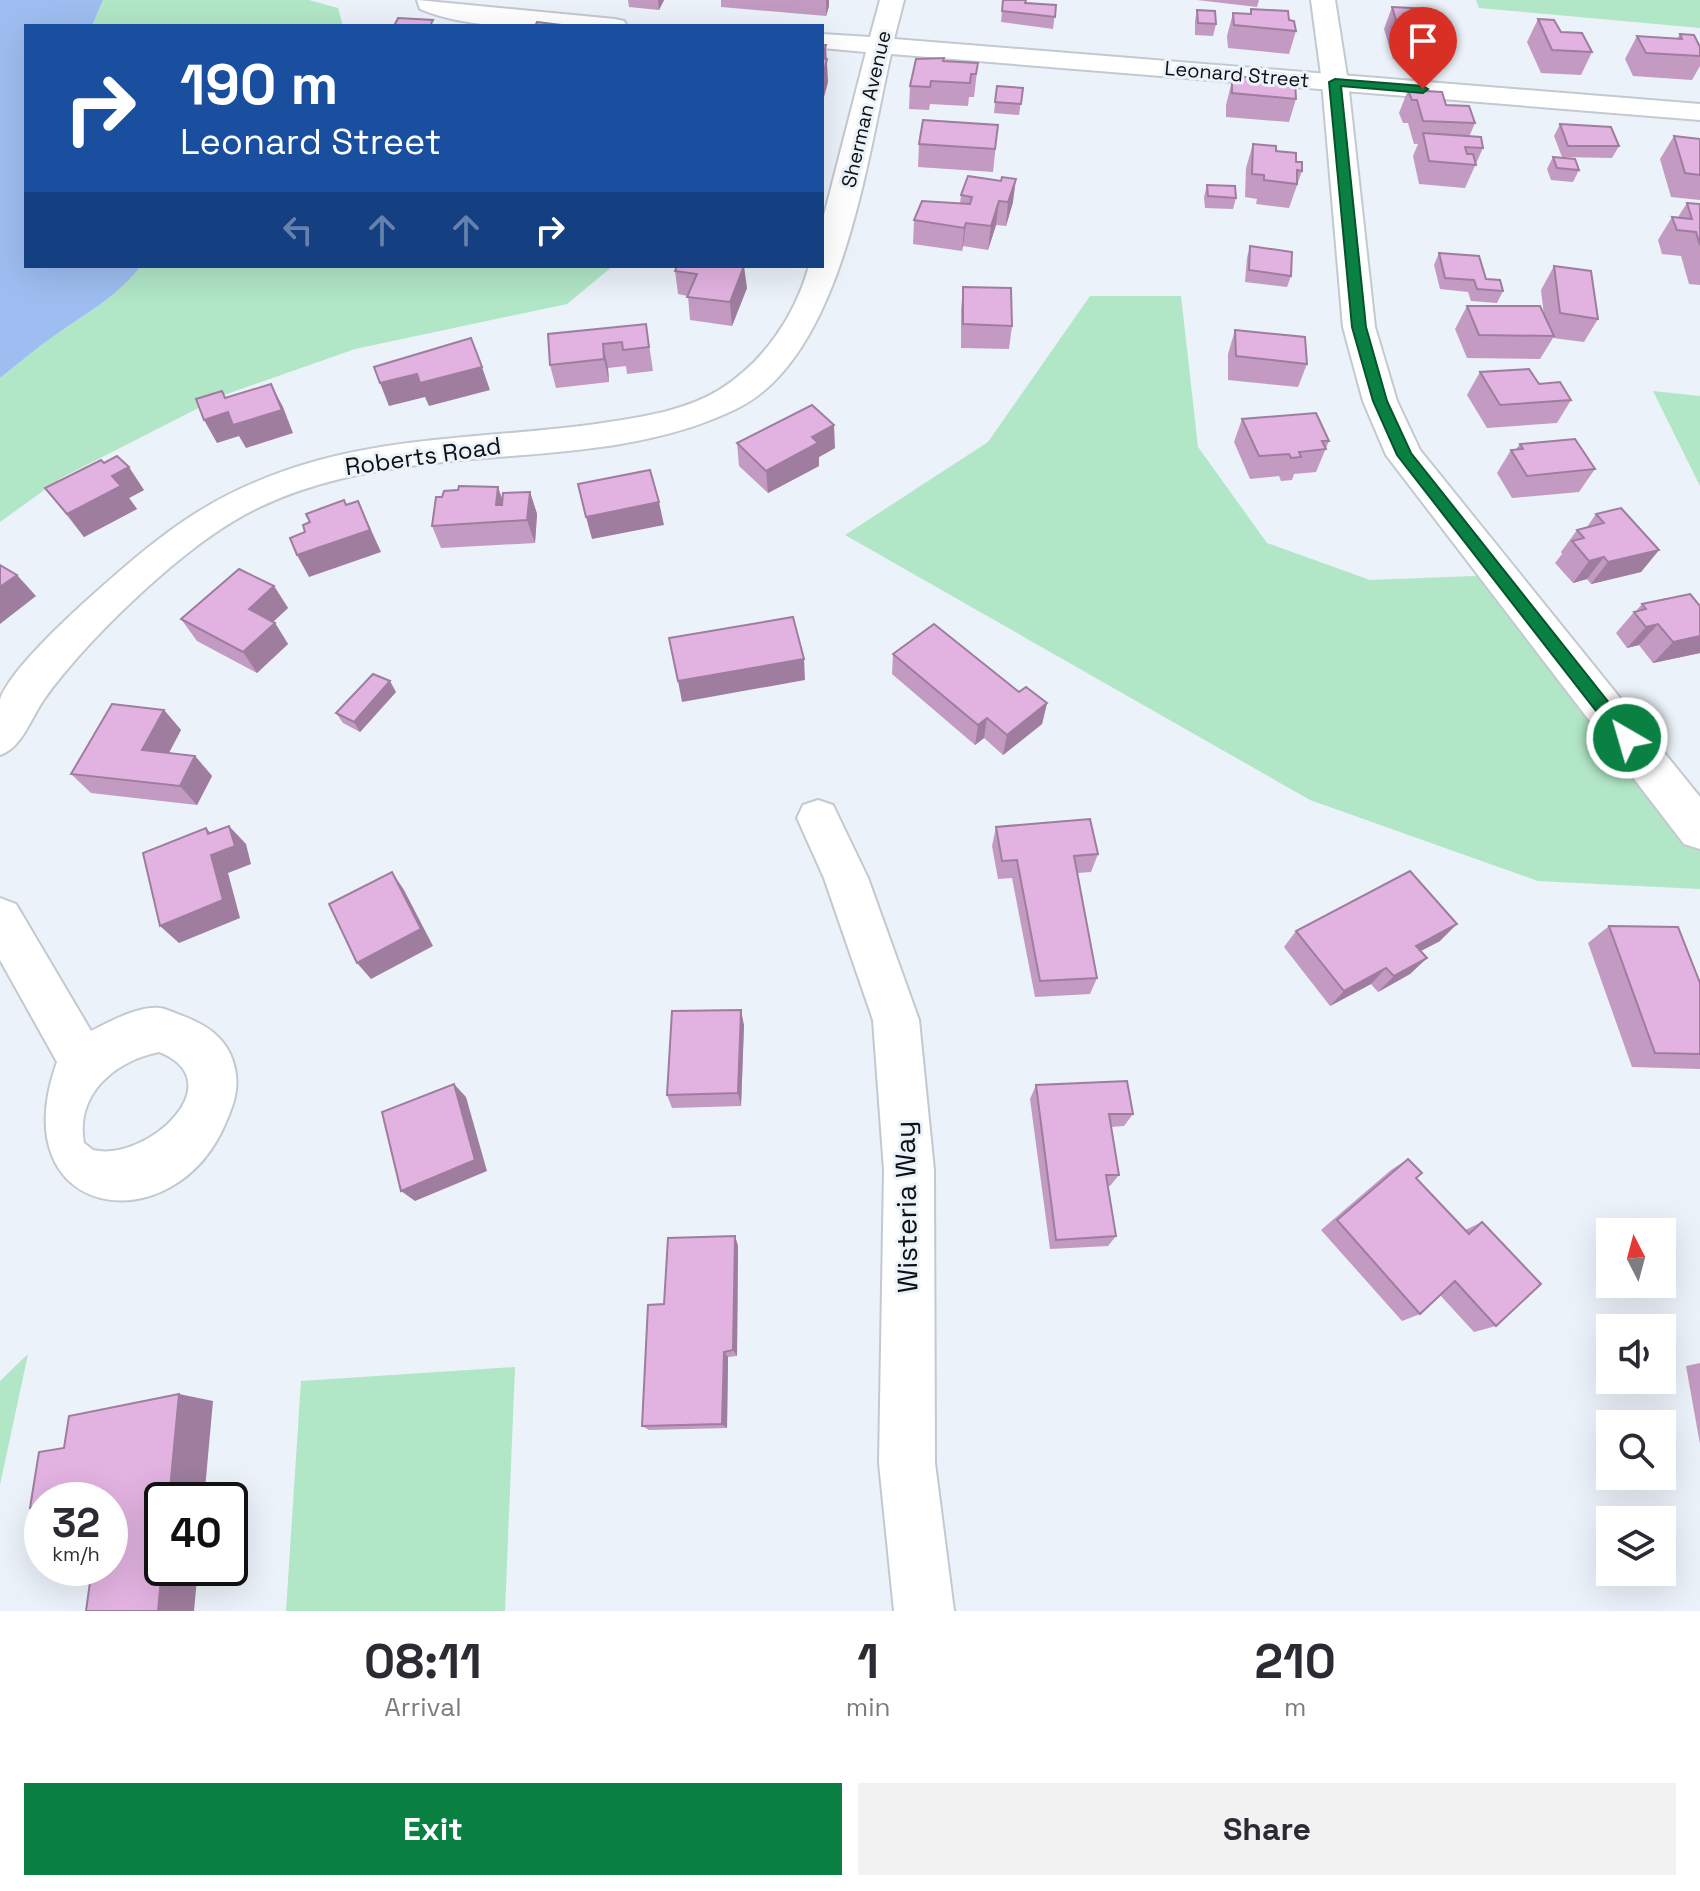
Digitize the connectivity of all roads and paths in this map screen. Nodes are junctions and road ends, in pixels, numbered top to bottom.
1 (429, 0) edge
2 (892, 0) edge
3 (1323, 0) edge
4 (591, 24) edge
5 (824, 41) edge
6 (880, 45) junction
7 (1335, 82) junction
8 (1700, 112) edge
9 (824, 262) edge
10 (822, 268) edge
11 (809, 309) joint
12 (0, 738) edge
13 (818, 818) dead end
14 (1700, 830) edge
15 (0, 918) edge
16 (85, 1065) dead end
17 (924, 1611) edge

1 - 4 street
2 - 6 street, Sherman Avenue
3 - 7 street
5 - 6 street, Leonard Street
6 - 7 street, Leonard Street
6 - 9 street, Sherman Avenue
7 - 8 street, Leonard Street
7 - 14 street
10 - 11 street, Sherman Avenue
11 - 12 street, Roberts Road
13 - 17 street, Wisteria Way
15 - 16 street

